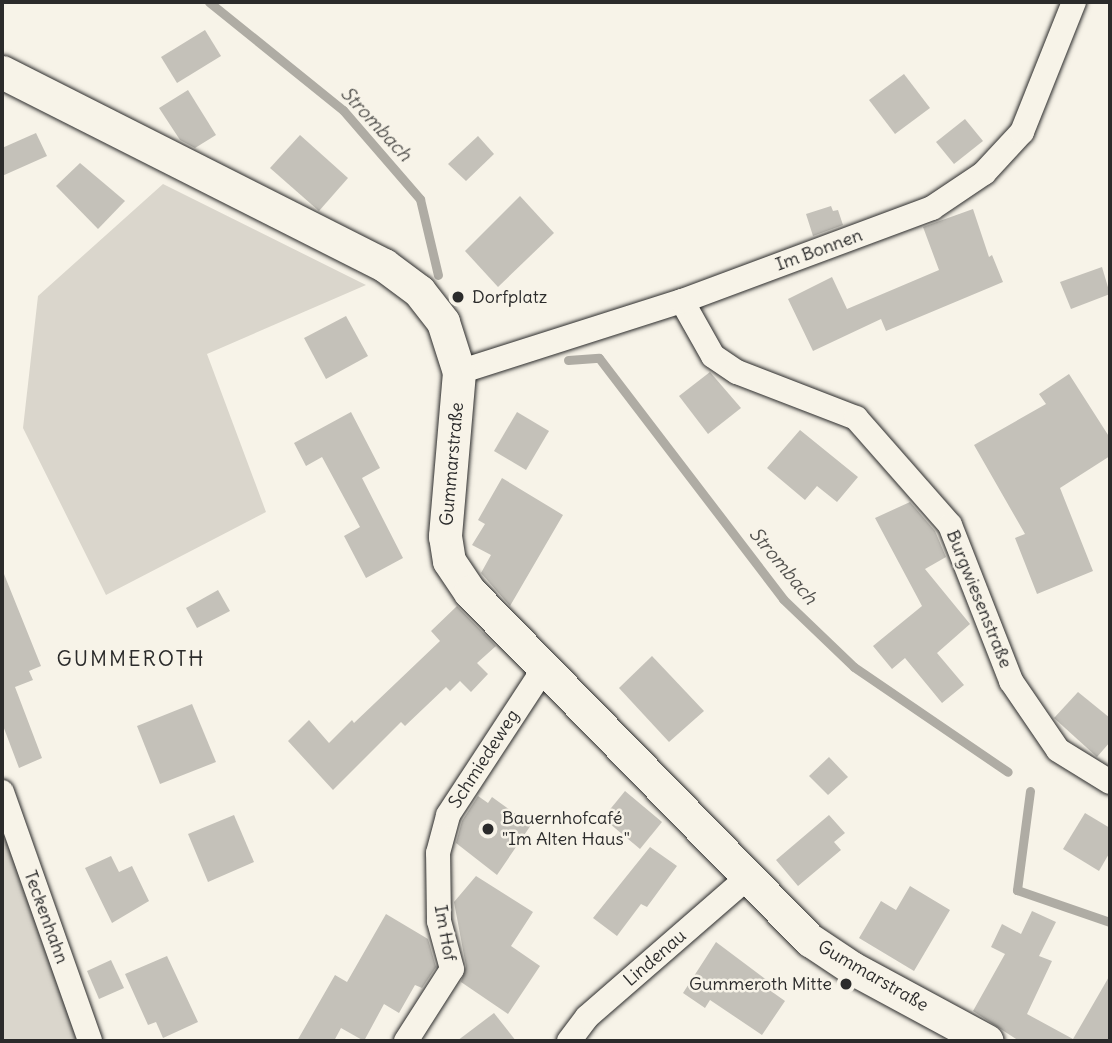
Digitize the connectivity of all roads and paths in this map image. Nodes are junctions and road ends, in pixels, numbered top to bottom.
1 (1074, 2) edge
2 (2, 72) edge
3 (682, 300) junction
4 (459, 372) junction
5 (543, 670) junction
6 (1110, 782) edge
7 (2, 792) edge
8 (438, 853) joint
9 (746, 879) junction
10 (90, 1041) edge
11 (406, 1041) edge
12 (569, 1041) edge
13 (986, 1041) edge

1 - 3 street, Im Bonnen
2 - 4 street, Gummarstraße
3 - 4 street, Im Bonnen
3 - 6 street, Burgwiesenstraße
4 - 5 street, Gummarstraße
5 - 8 street, Schmiedeweg
5 - 9 street, Gummarstraße
7 - 10 street, Teckenhahn
8 - 11 street, Im Hof
9 - 12 street, Lindenau
9 - 13 street, Gummarstraße

